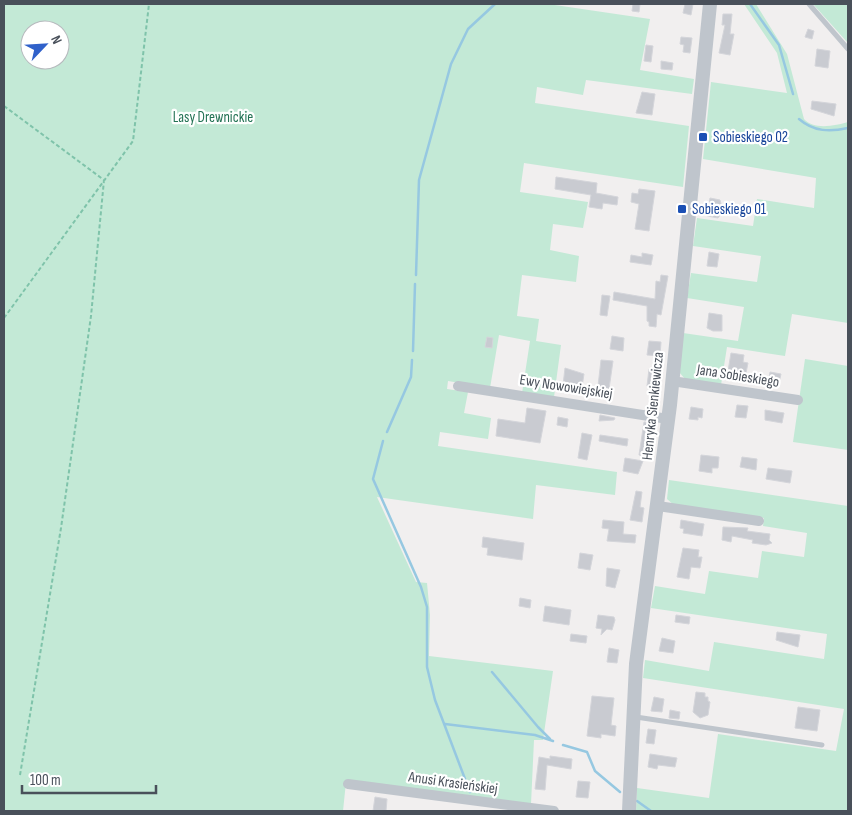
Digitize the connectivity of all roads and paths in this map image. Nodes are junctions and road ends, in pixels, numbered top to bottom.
1 (149, 4) edge
2 (710, 4) edge
3 (809, 4) edge
4 (848, 49) edge
5 (4, 106) edge
6 (104, 180) junction
7 (4, 318) edge
8 (672, 381) junction
9 (458, 386) dead end
10 (798, 400) dead end
11 (668, 419) junction
12 (658, 506) junction
13 (759, 521) dead end
14 (632, 717) junction
15 (822, 745) dead end
16 (20, 776) dead end
17 (348, 784) dead end
18 (554, 811) edge
19 (629, 811) edge

1 - 6 path
2 - 8 street, Henryka Sienkiewicza
3 - 4 lane
5 - 6 path
6 - 7 path
6 - 16 path
8 - 10 street, Jana Sobieskiego
8 - 11 street, Henryka Sienkiewicza
9 - 11 street, Ewy Nowowiejskiej
11 - 12 street, Henryka Sienkiewicza
12 - 13 street
12 - 14 street, Henryka Sienkiewicza
14 - 15 lane
14 - 19 street, Henryka Sienkiewicza
17 - 18 street, Anusi Krasieńskiej

